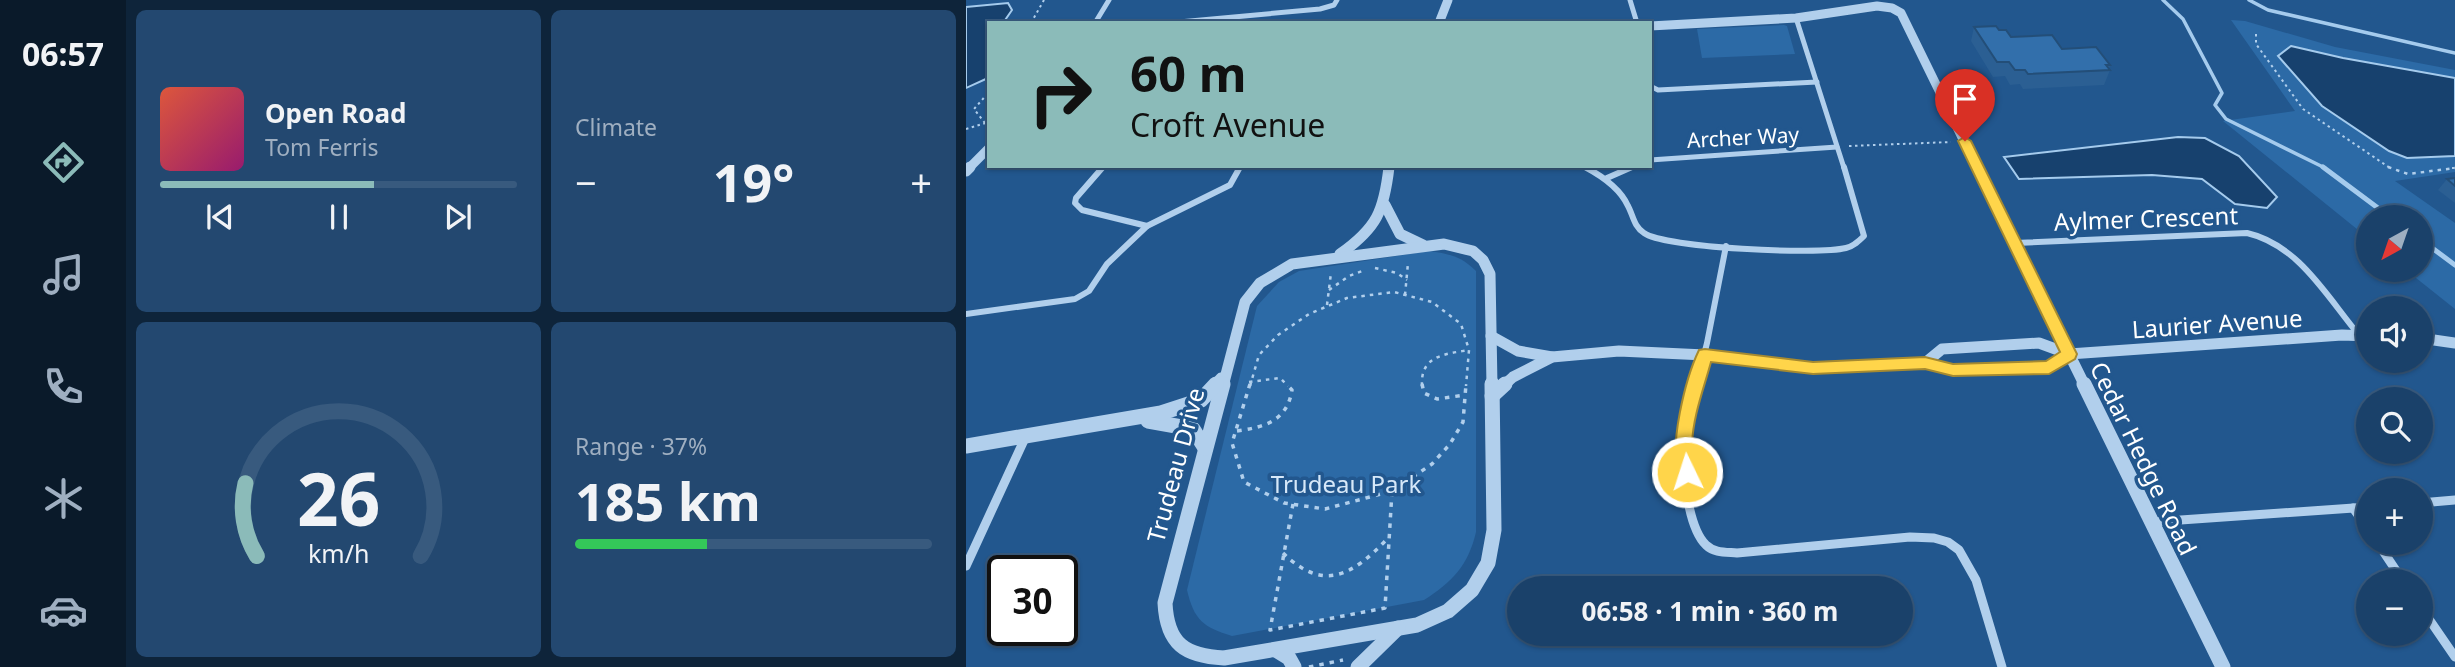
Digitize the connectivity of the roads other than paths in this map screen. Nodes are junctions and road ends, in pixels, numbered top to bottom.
1 (1109, 0) edge
2 (1337, 0) edge
3 (1448, 0) edge
4 (1630, 0) edge
5 (1892, 8) joint
6 (1796, 18) junction
7 (1097, 21) edge
8 (1201, 21) edge
9 (1440, 21) edge
10 (1636, 21) edge
11 (1652, 26) edge
12 (1817, 82) junction
13 (1652, 87) edge
14 (1837, 147) junction
15 (987, 150) edge
16 (1652, 160) edge
17 (1102, 168) edge
18 (1239, 168) edge
19 (1389, 168) edge
20 (1588, 168) edge
21 (1629, 168) edge
22 (966, 171) edge
23 (1607, 178) junction
24 (1385, 205) junction
25 (1147, 226) junction
26 (2015, 243) junction
27 (1424, 246) junction
28 (1726, 246) junction
29 (1335, 261) junction
30 (966, 314) edge
31 (2356, 327) edge
32 (1491, 335) junction
33 (2356, 336) edge
34 (2433, 340) edge
35 (2455, 343) edge
36 (2069, 354) junction
37 (1705, 355) junction
38 (1552, 358) junction
39 (1925, 363) junction
40 (1225, 372) junction
41 (1492, 396) junction
42 (1133, 420) junction
43 (1025, 438) junction
44 (966, 446) edge
45 (1205, 448) junction
46 (2455, 500) edge
47 (2433, 502) edge
48 (2353, 508) junction
49 (2356, 508) edge
50 (2356, 512) edge
51 (2152, 522) junction
52 (966, 566) edge
53 (2433, 625) edge
54 (1398, 628) junction
55 (1276, 650) junction
56 (2455, 656) edge
57 (1359, 666) edge
58 (1294, 667) edge
59 (2002, 667) edge
60 (2223, 667) edge

1 - 7 street
2 - 8 street
3 - 9 street
4 - 10 street
5 - 6 street
5 - 26 street, Cedar Hedge Road
6 - 11 street
6 - 12 street
12 - 13 street
12 - 14 street
14 - 16 street, Archer Way
14 - 28 street
15 - 22 street
17 - 25 street
18 - 25 street
19 - 24 street, Trudeau Drive
20 - 23 street
21 - 23 street
23 - 28 street
24 - 27 street
24 - 29 street, Trudeau Drive
25 - 30 street
26 - 31 street, Aylmer Crescent
26 - 36 street, Cedar Hedge Road
27 - 29 street, Trudeau Drive
27 - 32 street, Trudeau Drive
28 - 37 street
29 - 40 street, Trudeau Drive
32 - 38 street
32 - 41 street, Trudeau Drive
33 - 36 street, Laurier Avenue
34 - 35 street
36 - 39 street
36 - 39 street
36 - 51 street, Cedar Hedge Road
37 - 38 street
37 - 39 street
37 - 59 street
38 - 41 street
40 - 42 street
40 - 45 street, Trudeau Drive
41 - 54 street, Trudeau Drive
42 - 43 street
42 - 45 street
43 - 44 street
43 - 52 street
45 - 55 street, Trudeau Drive
46 - 47 street
48 - 49 street
48 - 50 street
48 - 51 street
51 - 60 street, Cedar Hedge Road
53 - 56 street
54 - 55 street, Trudeau Drive
54 - 57 street, Trudeau Drive
55 - 58 street

